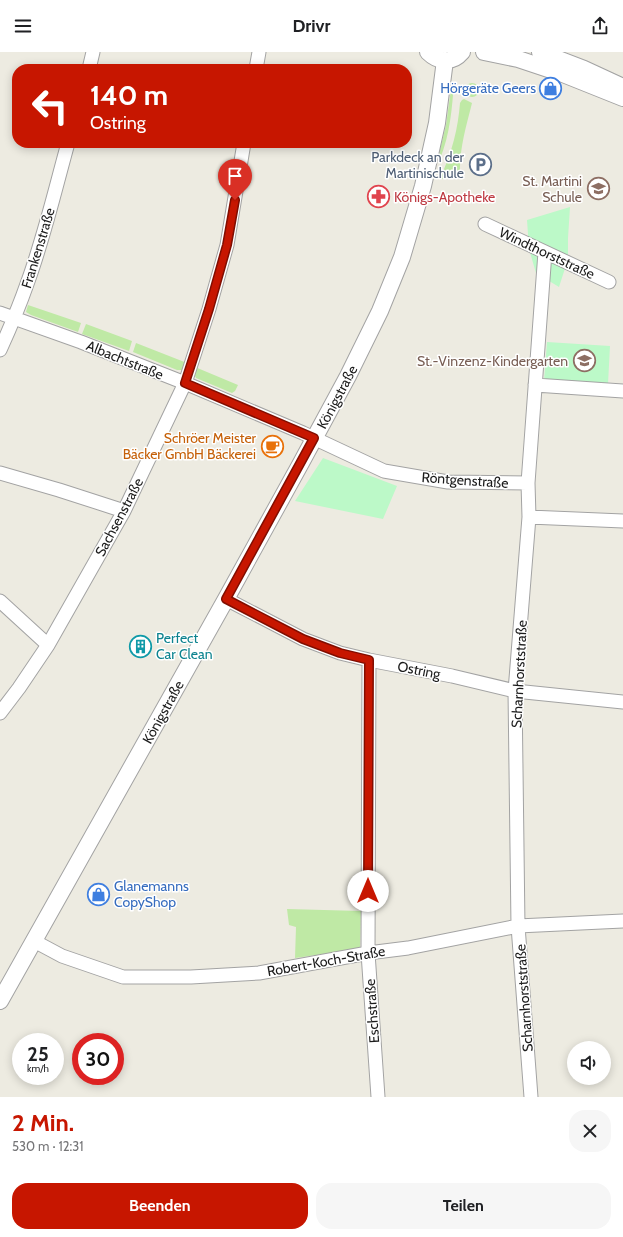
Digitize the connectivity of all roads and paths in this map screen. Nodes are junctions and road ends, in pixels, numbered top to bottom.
1 (93, 52) edge
2 (258, 52) edge
3 (428, 52) edge
4 (462, 52) edge
5 (484, 52) edge
6 (540, 52) edge
7 (445, 60) junction
8 (90, 64) edge
9 (257, 64) edge
10 (623, 87) edge
11 (623, 98) edge
12 (67, 148) edge
13 (243, 148) edge
14 (485, 224) dead end
15 (545, 252) junction
16 (609, 282) dead end
17 (0, 314) edge
18 (14, 318) junction
19 (0, 350) edge
20 (185, 383) junction
21 (535, 385) junction
22 (623, 391) edge
23 (314, 438) junction
24 (0, 473) edge
25 (528, 483) junction
26 (124, 511) junction
27 (529, 517) junction
28 (623, 521) edge
29 (226, 599) junction
30 (0, 601) edge
31 (48, 645) junction
32 (369, 660) junction
33 (515, 691) junction
34 (623, 702) edge
35 (0, 713) edge
36 (623, 921) edge
37 (518, 926) junction
38 (34, 941) junction
39 (368, 953) junction
40 (0, 1001) edge
41 (378, 1097) edge
42 (531, 1097) edge

1 - 8 street
2 - 9 street
3 - 7 street
4 - 7 street
5 - 11 street
6 - 10 street
7 - 23 street, Königstraße
12 - 18 street, Frankenstraße
13 - 20 street, Sachsenstraße
14 - 15 street, Windthorststraße
15 - 16 street, Windthorststraße
15 - 21 street, Scharnhorststraße
17 - 18 street, Albachtstraße
18 - 19 street, Frankenstraße
18 - 20 street, Albachtstraße
20 - 23 street, Albachtstraße
20 - 26 street, Sachsenstraße
21 - 22 street
21 - 25 street, Scharnhorststraße
23 - 25 street, Röntgenstraße
23 - 29 street, Königstraße
24 - 26 street
25 - 27 street, Scharnhorststraße
26 - 31 street, Sachsenstraße
27 - 28 street
27 - 33 street, Scharnhorststraße
29 - 32 street, Ostring
29 - 38 street, Königstraße
30 - 31 street
31 - 35 street, Sachsenstraße
32 - 33 street, Ostring
32 - 39 street, Eschstraße
33 - 34 street, Ostring
33 - 37 street, Scharnhorststraße
36 - 37 street, Robert-Koch-Straße
37 - 39 street, Robert-Koch-Straße
37 - 42 street, Scharnhorststraße
38 - 39 street, Robert-Koch-Straße
38 - 40 street, Königstraße
39 - 41 street, Eschstraße

